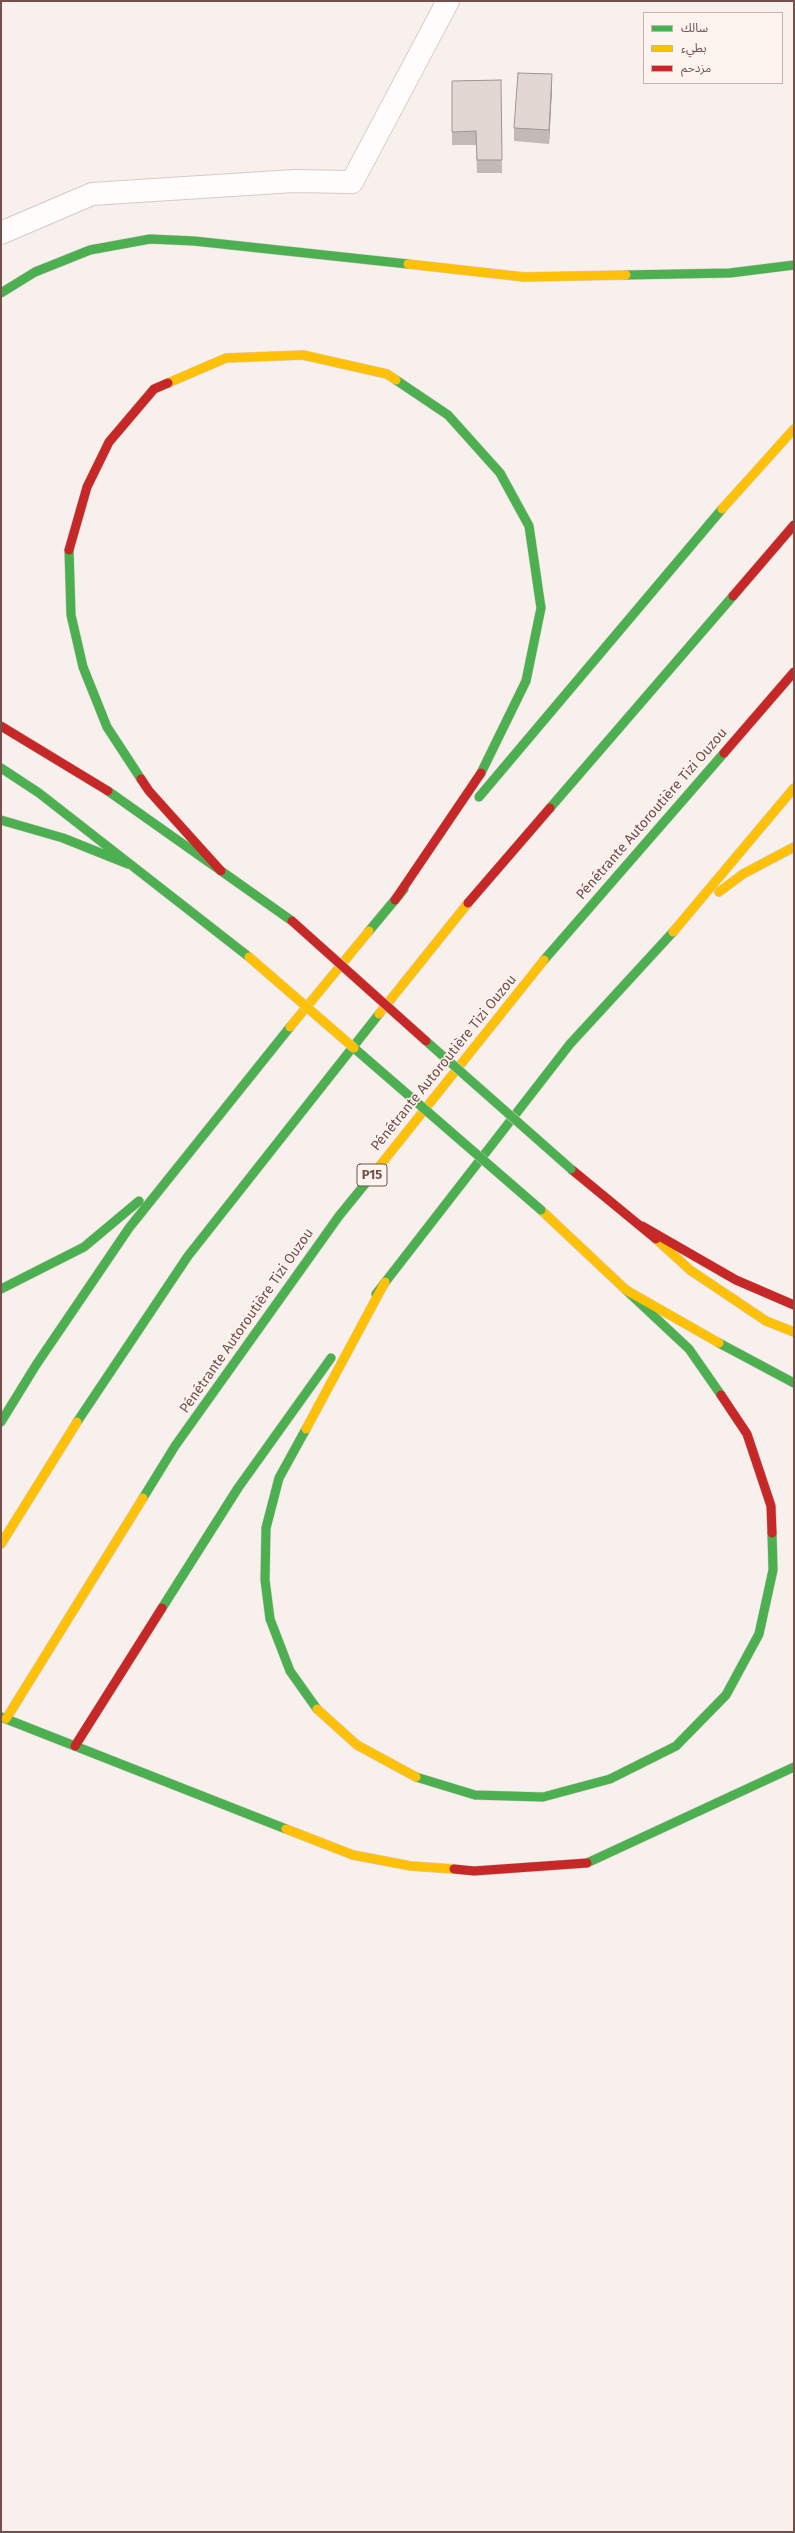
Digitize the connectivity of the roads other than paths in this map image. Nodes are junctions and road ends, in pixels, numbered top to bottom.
1 (448, 1) edge
2 (1, 233) edge
3 (794, 265) edge
4 (1, 293) edge
5 (794, 429) edge
6 (794, 524) edge
7 (794, 672) edge
8 (1, 726) edge
9 (1, 768) edge
10 (794, 788) edge
11 (474, 804) dead end
12 (464, 816) dead end
13 (1, 820) edge
14 (794, 847) edge
15 (128, 864) junction
16 (221, 871) junction
17 (395, 900) junction
18 (685, 919) junction
19 (241, 1084) junction
20 (642, 1226) junction
21 (385, 1282) junction
22 (1, 1289) edge
23 (626, 1290) junction
24 (794, 1305) edge
25 (794, 1332) edge
26 (794, 1383) edge
27 (1, 1422) edge
28 (1, 1544) edge
29 (3, 1718) edge
30 (75, 1746) junction
31 (794, 1767) edge

1 - 2 street
3 - 4 main road
5 - 11 main road
6 - 28 main road
7 - 29 main road, Pénétrante Autoroutière Tizi Ouzou / P15
8 - 16 main road
9 - 15 main road
10 - 18 main road
12 - 17 main road
13 - 15 main road
14 - 18 main road
15 - 23 main road, bridge
16 - 17 main road
16 - 20 main road, bridge
17 - 19 main road
18 - 21 main road
19 - 22 main road
19 - 27 main road
20 - 24 main road
20 - 25 main road
21 - 23 main road
21 - 30 main road
23 - 26 main road
29 - 30 main road
30 - 31 main road

